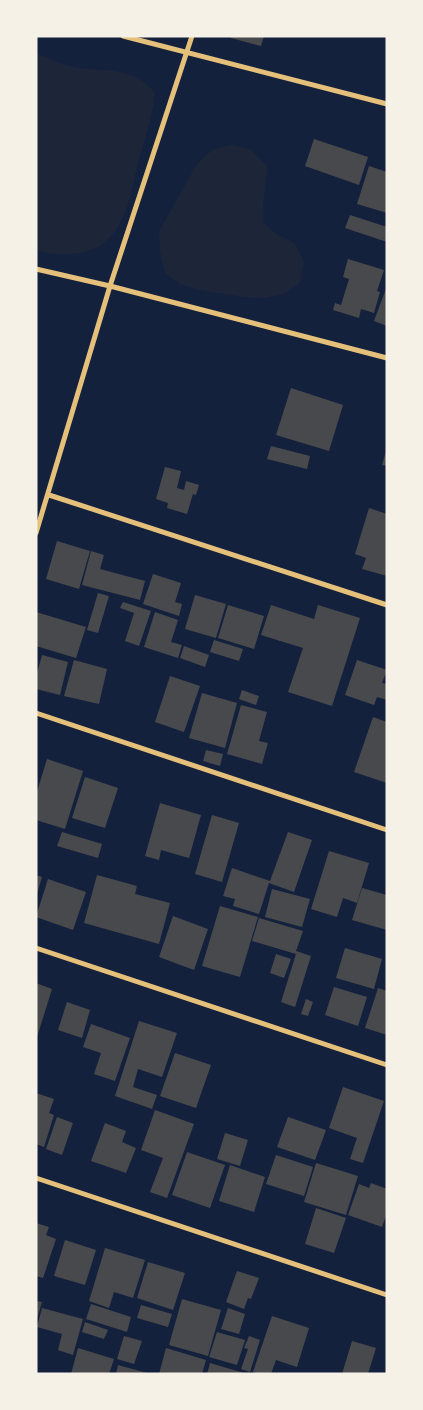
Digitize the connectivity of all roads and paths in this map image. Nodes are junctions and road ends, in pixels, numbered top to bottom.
1 (123, 36) edge
2 (192, 36) edge
3 (187, 53) junction
4 (387, 104) edge
5 (36, 269) edge
6 (110, 286) junction
7 (387, 358) edge
8 (49, 495) junction
9 (36, 533) edge
10 (387, 605) edge
11 (36, 713) edge
12 (387, 830) edge
13 (36, 948) edge
14 (387, 1065) edge
15 (36, 1178) edge
16 (387, 1295) edge

1 - 3 street
2 - 3 street
3 - 4 street
3 - 6 street
5 - 6 street
6 - 7 street
6 - 8 street
8 - 9 street
8 - 10 street
11 - 12 street
13 - 14 street
15 - 16 street

